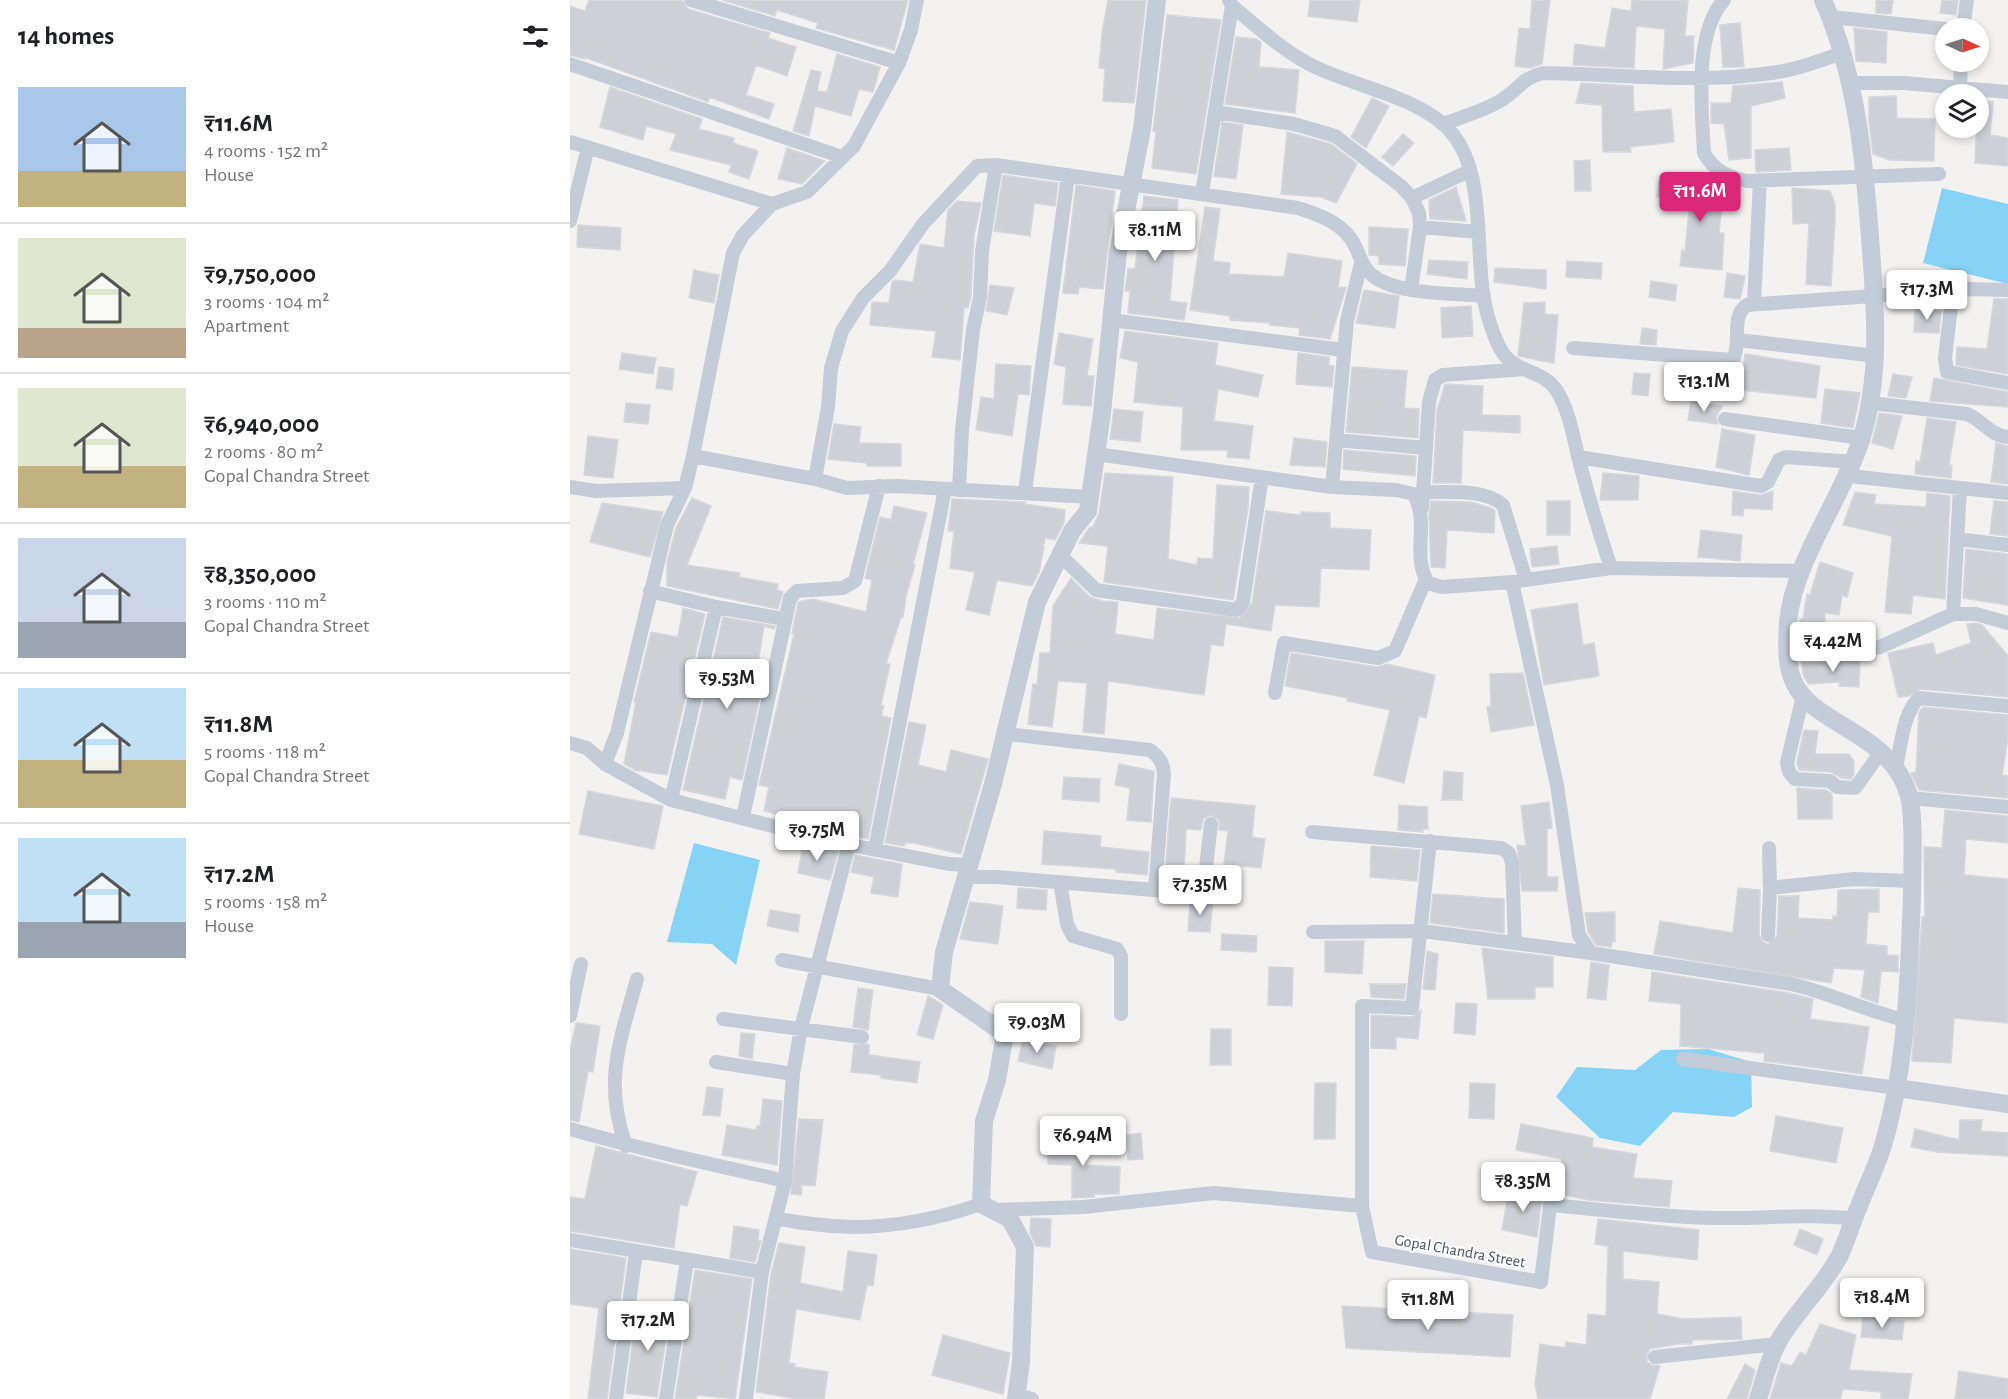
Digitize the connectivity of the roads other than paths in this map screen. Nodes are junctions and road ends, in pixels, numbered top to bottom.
1 (691, 0) edge
2 (917, 0) edge
3 (1157, 0) edge
4 (1724, 0) edge
5 (1823, 0) edge
6 (1967, 0) edge
7 (1230, 3) edge
8 (1831, 18) junction
9 (1964, 18) edge
10 (1935, 28) edge
11 (1842, 53) junction
12 (899, 63) junction
13 (570, 64) edge
14 (1703, 78) junction
15 (1850, 83) junction
16 (1935, 86) edge
17 (1989, 91) edge
18 (2008, 92) edge
19 (1215, 112) junction
20 (1443, 124) junction
21 (570, 141) edge
22 (588, 147) junction
23 (842, 157) junction
24 (996, 165) junction
25 (1469, 171) junction
26 (1939, 174) dead end
27 (1068, 175) junction
28 (1865, 175) junction
29 (1760, 180) junction
30 (1132, 183) junction
31 (1202, 193) junction
32 (1412, 198) junction
33 (772, 204) junction
34 (570, 221) edge
35 (1420, 227) junction
36 (1478, 232) junction
37 (1361, 263) junction
38 (1411, 290) junction
39 (1953, 290) junction
40 (2008, 290) edge
41 (1875, 295) junction
42 (1484, 296) junction
43 (1754, 304) junction
44 (1111, 320) junction
45 (1738, 340) junction
46 (1573, 348) dead end
47 (1344, 350) junction
48 (1876, 356) junction
49 (1528, 369) junction
50 (2008, 383) edge
51 (1871, 403) junction
52 (1725, 419) dead end
53 (2008, 437) edge
54 (1861, 438) junction
55 (1336, 440) junction
56 (1426, 448) junction
57 (1096, 454) junction
58 (693, 456) junction
59 (1578, 457) junction
60 (1851, 469) junction
61 (1262, 477) junction
62 (815, 479) junction
63 (879, 486) junction
64 (570, 487) edge
65 (1332, 487) junction
66 (685, 488) junction
67 (1960, 488) junction
68 (952, 489) junction
69 (1025, 492) junction
70 (1423, 492) junction
71 (2008, 493) edge
72 (1090, 497) junction
73 (1422, 510) junction
74 (1957, 539) junction
75 (2008, 545) edge
76 (1060, 555) junction
77 (1611, 568) junction
78 (1802, 571) junction
79 (1426, 579) junction
80 (1519, 581) junction
81 (650, 591) junction
82 (716, 607) junction
83 (1953, 614) junction
84 (784, 619) junction
85 (2008, 623) edge
86 (1787, 654) junction
87 (1275, 693) dead end
88 (1803, 696) junction
89 (2008, 706) edge
90 (1007, 734) junction
91 (570, 743) edge
92 (1881, 752) junction
93 (605, 764) junction
94 (1896, 767) junction
95 (1910, 798) junction
96 (671, 800) junction
97 (2008, 807) edge
98 (742, 817) junction
99 (1211, 824) dead end
100 (1312, 832) dead end
101 (1430, 841) junction
102 (849, 844) junction
103 (1769, 848) dead end
104 (875, 849) junction
105 (968, 871) junction
106 (1912, 881) junction
107 (1060, 882) junction
108 (1770, 888) junction
109 (1155, 890) junction
110 (1422, 931) junction
111 (1313, 932) dead end
112 (1768, 935) dead end
113 (1515, 943) junction
114 (1591, 953) junction
115 (782, 960) dead end
116 (581, 964) dead end
117 (819, 967) junction
118 (637, 979) dead end
119 (940, 989) junction
120 (1121, 1014) dead end
121 (570, 1016) edge
122 (723, 1019) dead end
123 (1905, 1020) junction
124 (801, 1029) junction
125 (862, 1037) dead end
126 (1683, 1059) dead end
127 (716, 1062) dead end
128 (793, 1074) junction
129 (1897, 1088) junction
130 (2008, 1104) edge
131 (570, 1129) edge
132 (626, 1146) junction
133 (785, 1181) junction
134 (1362, 1206) junction
135 (987, 1207) junction
136 (776, 1219) junction
137 (1854, 1219) junction
138 (570, 1240) edge
139 (636, 1252) junction
140 (687, 1260) junction
141 (762, 1272) junction
142 (1777, 1344) junction
143 (1654, 1358) dead end
144 (1022, 1398) edge
145 (616, 1399) edge
146 (666, 1399) edge
147 (746, 1399) edge
148 (1758, 1399) edge

1 - 12 street
2 - 12 street
3 - 30 street
4 - 14 street
5 - 8 street
6 - 9 street
7 - 19 street
7 - 20 street
8 - 10 street
8 - 11 street
11 - 14 street
11 - 15 street
12 - 23 street
13 - 23 street
14 - 20 street
14 - 29 street
15 - 16 street
15 - 28 street
17 - 18 street
19 - 31 street
19 - 32 street
20 - 25 street
21 - 22 street
22 - 33 street
22 - 34 street
23 - 33 street
24 - 27 street
24 - 62 street
24 - 68 street
25 - 32 street
25 - 36 street
26 - 28 street
27 - 30 street
27 - 69 street
28 - 29 street
28 - 41 street
29 - 43 street
30 - 31 street
30 - 44 street
31 - 37 street
32 - 35 street
33 - 58 street
35 - 36 street
35 - 38 street
36 - 42 street
37 - 38 street
37 - 47 street
38 - 42 street
39 - 40 street
39 - 41 street
39 - 50 street
41 - 43 street
41 - 48 street
42 - 49 street
43 - 45 street
44 - 47 street
44 - 57 street
45 - 46 street
45 - 48 street
47 - 55 street
48 - 51 street
49 - 56 street
49 - 59 street
51 - 53 street
51 - 54 street
52 - 54 street
54 - 60 street
55 - 56 street
55 - 65 street
56 - 70 street
57 - 61 street
57 - 72 street
58 - 62 street
58 - 66 street
59 - 60 street
59 - 77 street
60 - 67 street
60 - 78 street
61 - 65 street
61 - 76 street
62 - 63 street
63 - 68 street
63 - 84 street
64 - 66 street
65 - 73 street
66 - 81 street
67 - 71 street
67 - 74 street
68 - 69 street
68 - 104 street
69 - 72 street
70 - 73 street
70 - 80 street
72 - 76 street
73 - 79 street
74 - 75 street
74 - 83 street
76 - 90 street
77 - 78 street
77 - 80 street
78 - 86 street
79 - 80 street
79 - 87 street
80 - 114 street
81 - 82 street
81 - 93 street
82 - 84 street
82 - 96 street
83 - 85 street
83 - 86 street
84 - 98 street
86 - 88 street
88 - 92 street
88 - 92 street
89 - 94 street
90 - 105 street
90 - 109 street
91 - 93 street
92 - 94 street
93 - 96 street
94 - 95 street
95 - 97 street
95 - 106 street
96 - 98 street
98 - 102 street
99 - 109 street
100 - 101 street
101 - 110 street
101 - 113 street
102 - 104 street
102 - 117 street
103 - 108 street
104 - 105 street
105 - 107 street
105 - 119 street
106 - 108 street
106 - 123 street
107 - 109 street
107 - 120 street
108 - 112 street
110 - 111 street
110 - 113 street
110 - 134 street
113 - 114 street
114 - 123 street
115 - 117 street
116 - 121 street
117 - 119 street
117 - 124 street
118 - 132 street
119 - 135 street
122 - 124 street
123 - 129 street
124 - 125 street
124 - 128 street
126 - 129 street
127 - 128 street
128 - 133 street
129 - 130 street
129 - 137 street
131 - 132 street
132 - 133 street
133 - 136 street
134 - 135 street
134 - 137 street, Gopal Chandra Street
135 - 136 street
135 - 144 street
136 - 141 street
137 - 142 street
138 - 139 street
139 - 140 street
139 - 145 street
140 - 141 street
140 - 146 street
141 - 147 street
142 - 143 street
142 - 148 street

